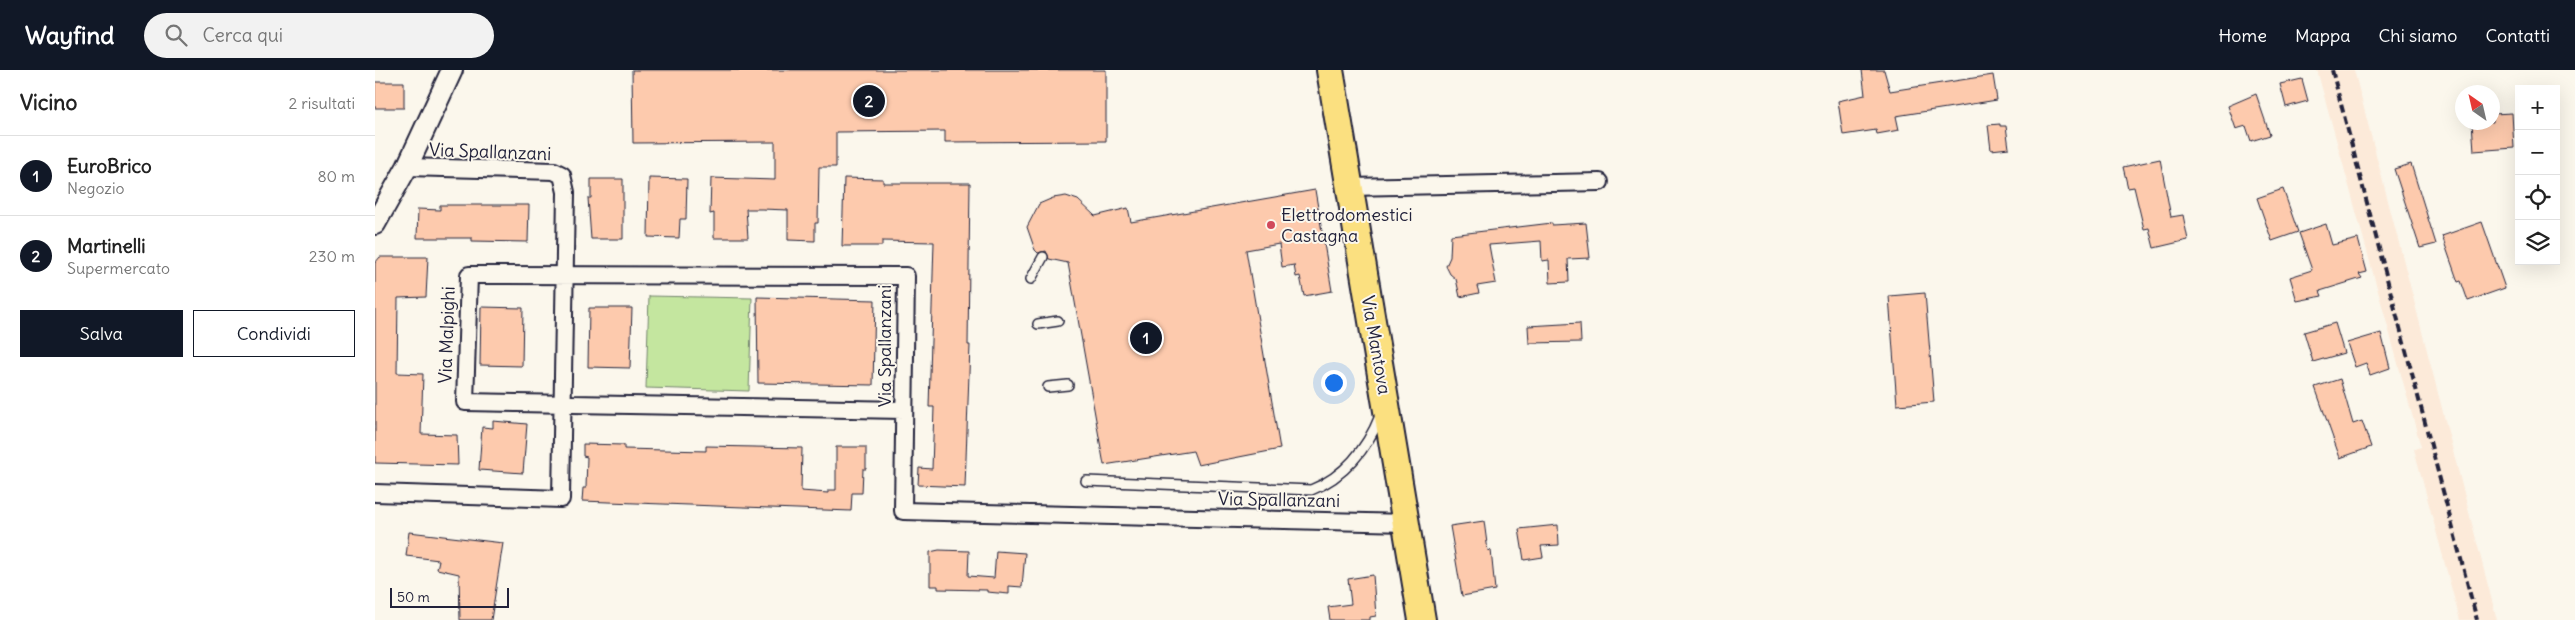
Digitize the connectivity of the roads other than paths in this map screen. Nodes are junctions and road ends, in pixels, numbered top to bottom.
1 (452, 70) edge
2 (1330, 70) edge
3 (407, 167) junction
4 (1599, 182) dead end
5 (1349, 187) junction
6 (375, 224) edge
7 (1043, 257) dead end
8 (565, 275) junction
9 (1031, 280) dead end
10 (1058, 321) dead end
11 (1038, 324) dead end
12 (1068, 385) dead end
13 (1048, 387) dead end
14 (1386, 402) junction
15 (563, 404) junction
16 (905, 410) junction
17 (1087, 481) dead end
18 (375, 493) edge
19 (1407, 523) junction
20 (1422, 620) edge

1 - 3 street
2 - 5 main road, Via Mantova
3 - 6 street
3 - 8 street, Via Spallanzani
4 - 5 street
5 - 14 main road, Via Mantova
7 - 9 lane
8 - 15 street
8 - 15 street, Via Malpighi
8 - 16 street, Via Spallanzani
10 - 11 lane
12 - 13 lane
14 - 17 lane
14 - 19 main road, Via Mantova
15 - 16 street, Via Malpighi
15 - 18 street
16 - 19 street, Via Spallanzani
19 - 20 main road, Via Mantova

